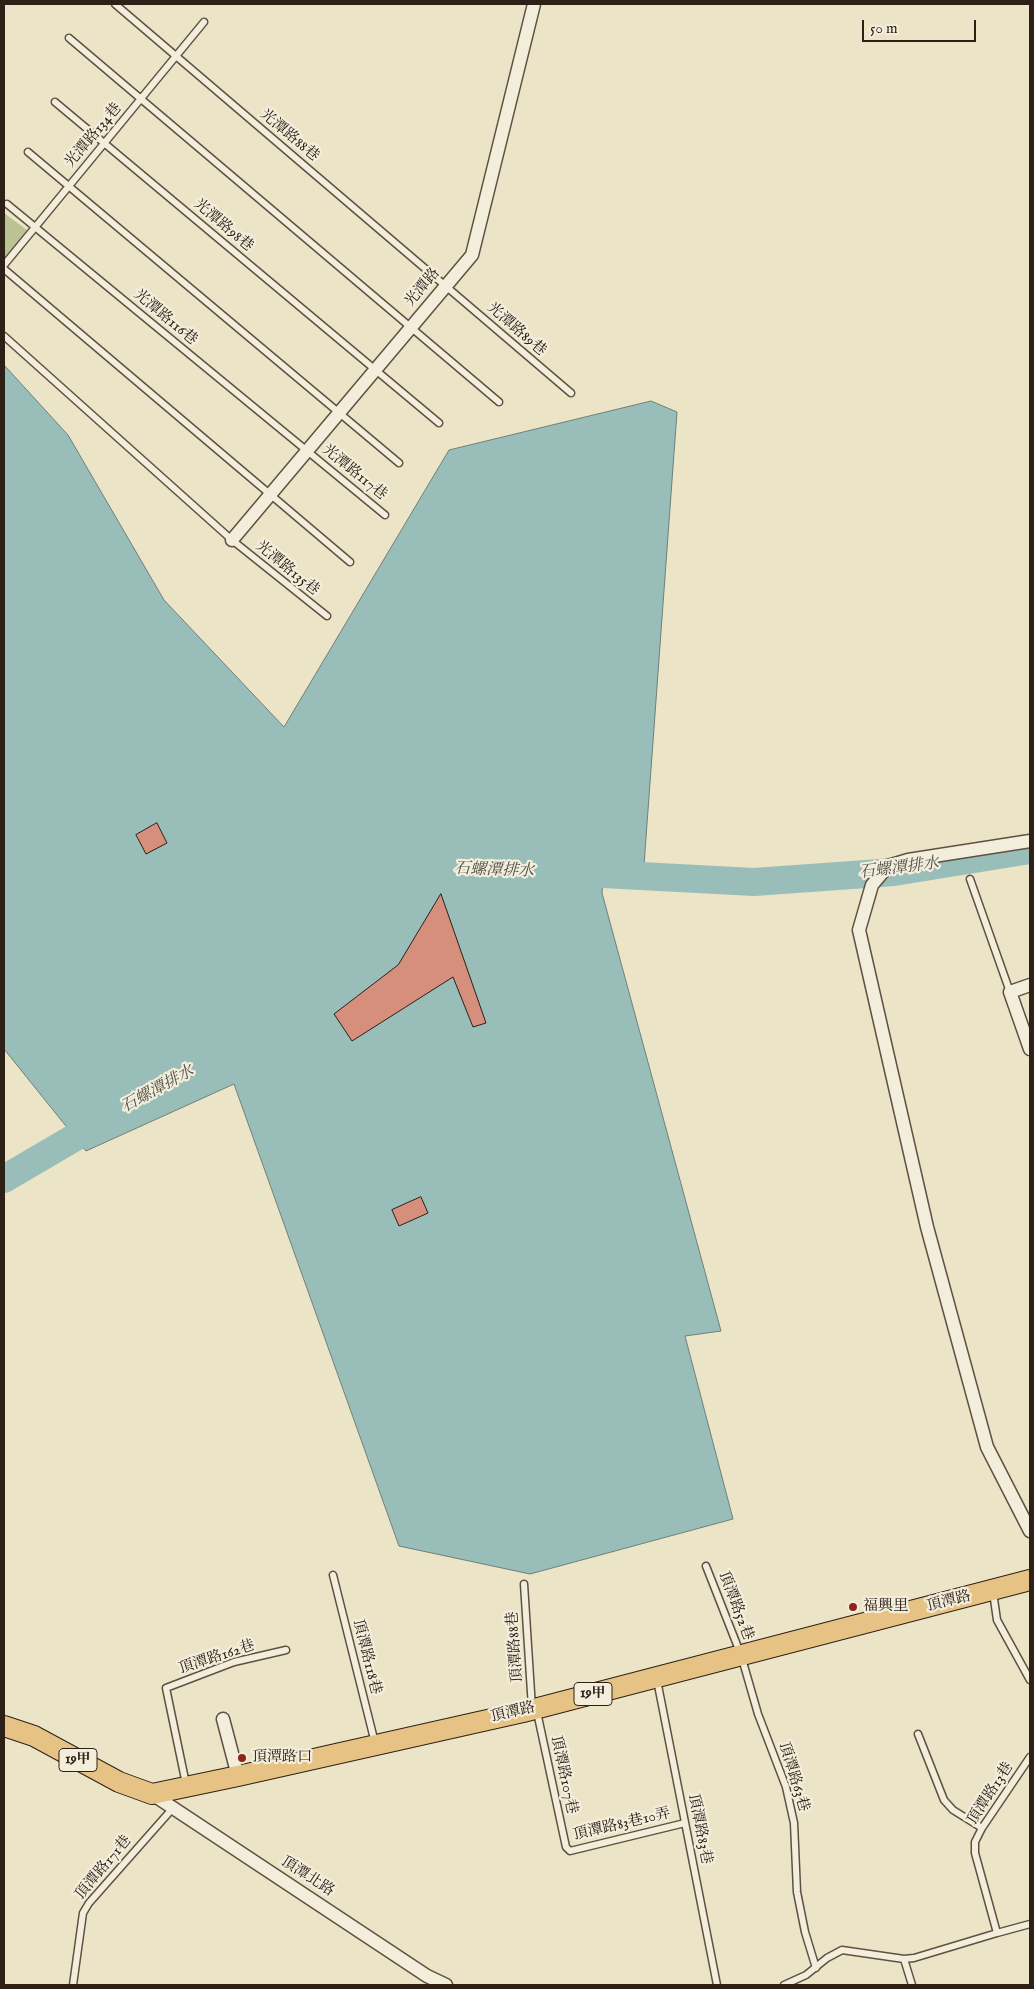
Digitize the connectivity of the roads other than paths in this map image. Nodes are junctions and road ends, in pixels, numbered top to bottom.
1 (115, 4) edge
2 (534, 4) edge
3 (204, 22) dead end
4 (69, 38) dead end
5 (176, 56) junction
6 (141, 99) junction
7 (55, 102) dead end
8 (104, 143) junction
9 (28, 152) dead end
10 (69, 186) junction
11 (7, 204) dead end
12 (35, 227) junction
13 (4, 265) edge
14 (4, 269) edge
15 (446, 286) junction
16 (411, 328) junction
17 (4, 336) edge
18 (375, 370) junction
19 (571, 393) dead end
20 (499, 402) dead end
21 (339, 413) junction
22 (439, 424) dead end
23 (307, 451) junction
24 (399, 463) dead end
25 (270, 495) junction
26 (385, 515) dead end
27 (232, 540) junction
28 (350, 562) dead end
29 (327, 616) dead end
30 (1030, 841) edge
31 (970, 879) dead end
32 (1030, 985) edge
33 (1010, 992) junction
34 (1030, 1049) edge
35 (1030, 1531) edge
36 (706, 1566) dead end
37 (333, 1575) dead end
38 (1030, 1580) edge
39 (524, 1584) dead end
40 (993, 1591) junction
41 (286, 1650) dead end
42 (741, 1655) junction
43 (656, 1677) junction
44 (1030, 1677) edge
45 (534, 1709) junction
46 (223, 1719) dead end
47 (4, 1726) edge
48 (918, 1734) dead end
49 (375, 1744) junction
50 (1030, 1757) edge
51 (238, 1776) junction
52 (186, 1787) junction
53 (152, 1794) junction
54 (173, 1808) junction
55 (685, 1822) junction
56 (982, 1828) junction
57 (566, 1847) joint
58 (1030, 1924) edge
59 (997, 1932) junction
60 (904, 1959) junction
61 (816, 1968) junction
62 (73, 1985) edge
63 (446, 1985) edge
64 (717, 1985) edge
65 (784, 1985) edge
66 (912, 1985) edge

1 - 5 lane, 光潭路88巷
2 - 15 street, 光潭路
3 - 5 lane, 光潭路134巷
4 - 6 lane
5 - 6 lane, 光潭路134巷
5 - 15 lane, 光潭路88巷
6 - 8 lane, 光潭路134巷
6 - 16 lane
7 - 8 lane, 光潭路98巷
8 - 10 lane, 光潭路134巷
8 - 18 lane, 光潭路98巷
9 - 10 lane
10 - 12 lane, 光潭路134巷
10 - 21 lane
11 - 12 lane, 光潭路116巷
12 - 13 lane, 光潭路134巷
12 - 23 lane, 光潭路116巷
14 - 25 lane
15 - 16 street, 光潭路
15 - 19 lane, 光潭路89巷
16 - 18 street, 光潭路
16 - 20 lane
17 - 27 lane
18 - 21 street, 光潭路
18 - 22 lane, 光潭路98巷
21 - 23 street, 光潭路
21 - 24 lane
23 - 25 street, 光潭路
23 - 26 lane, 光潭路117巷
25 - 27 street, 光潭路
25 - 28 lane
27 - 29 lane, 光潭路135巷
30 - 35 street
31 - 33 lane
32 - 33 street
33 - 34 street
36 - 42 lane, 頂潭路52巷
37 - 49 lane, 頂潭路118巷
38 - 40 main road, 頂潭路 / 19甲
39 - 45 lane, 頂潭路88巷
40 - 42 main road, 頂潭路 / 19甲
40 - 44 lane
41 - 52 lane, 頂潭路162巷
42 - 43 main road, 頂潭路 / 19甲
42 - 61 lane, 頂潭路63巷
43 - 45 main road, 頂潭路 / 19甲
43 - 55 lane, 頂潭路83巷
45 - 49 main road, 頂潭路 / 19甲
45 - 57 lane, 頂潭路107巷
46 - 51 street
47 - 53 main road, 19甲
48 - 56 lane
49 - 51 main road, 頂潭路 / 19甲
50 - 56 lane, 頂潭路13巷
51 - 52 main road, 頂潭路 / 19甲
52 - 53 main road, 頂潭路 / 19甲
53 - 54 street, 頂潭北路
54 - 62 lane, 頂潭路171巷
54 - 63 street, 頂潭北路
55 - 57 lane, 頂潭路83巷10弄
55 - 64 lane, 頂潭路83巷
56 - 59 lane, 頂潭路13巷
58 - 59 lane
59 - 60 lane
60 - 61 lane
60 - 66 lane
61 - 65 lane

